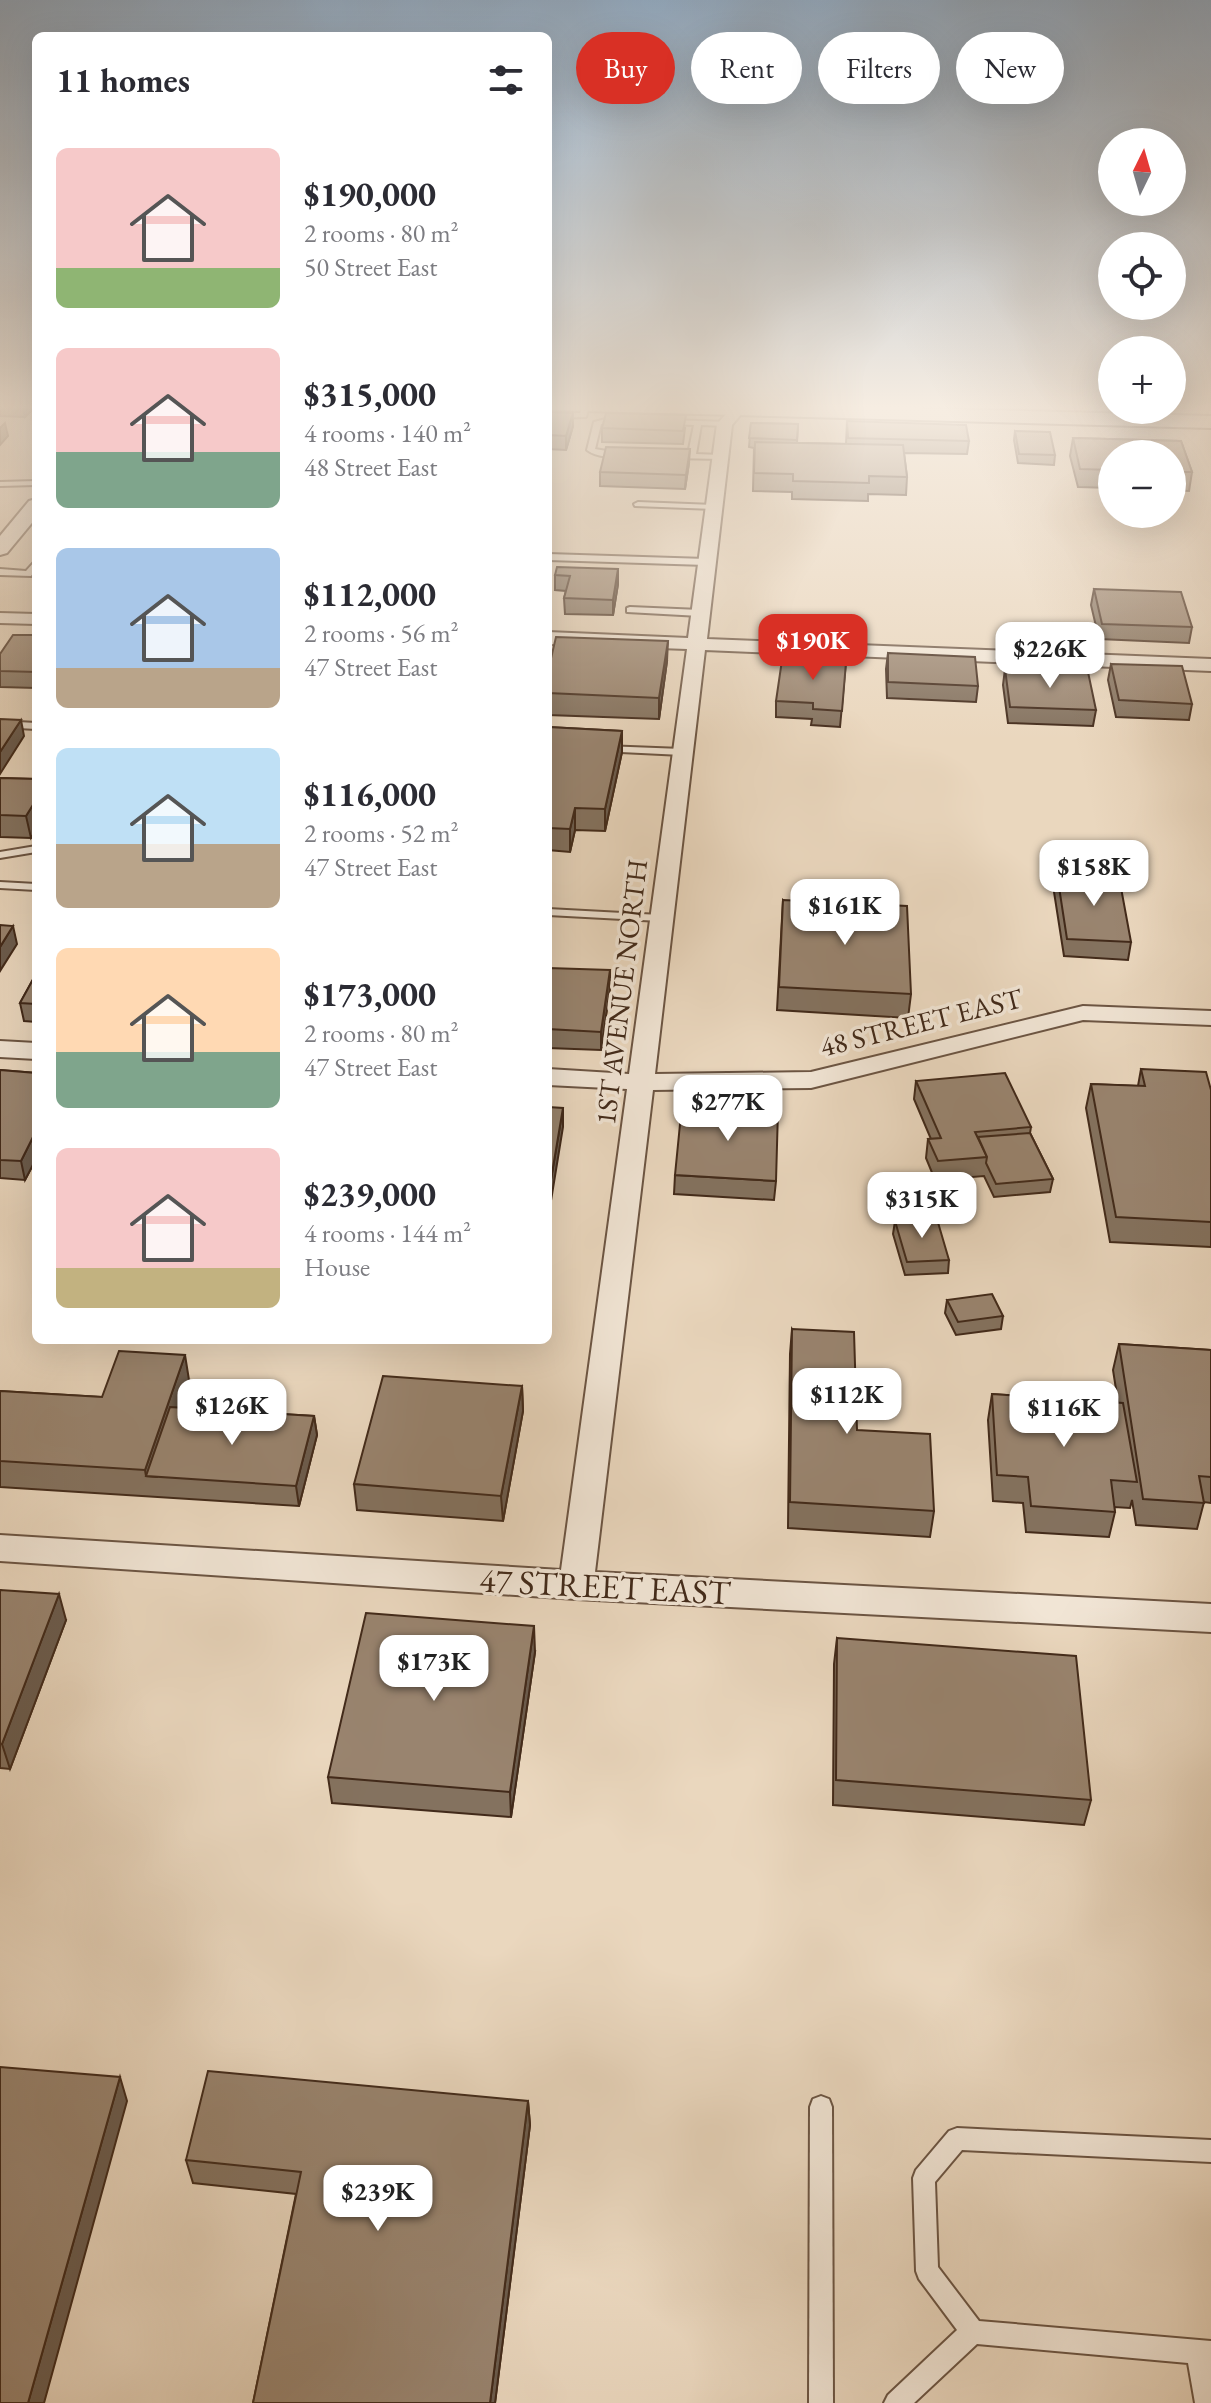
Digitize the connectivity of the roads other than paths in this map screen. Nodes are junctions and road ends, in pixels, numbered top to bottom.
1 (27, 516) edge
2 (713, 516) edge
3 (1, 548) edge
4 (552, 557) edge
5 (706, 562) junction
6 (32, 568) edge
7 (0, 572) edge
8 (28, 574) junction
9 (32, 578) edge
10 (630, 610) dead end
11 (700, 613) junction
12 (0, 618) edge
13 (32, 619) edge
14 (552, 638) edge
15 (696, 644) junction
16 (1211, 665) edge
17 (0, 724) edge
18 (32, 726) edge
19 (593, 748) edge
20 (682, 752) junction
21 (32, 850) edge
22 (0, 855) edge
23 (0, 885) edge
24 (32, 887) edge
25 (552, 912) edge
26 (660, 918) junction
27 (1211, 1018) edge
28 (0, 1049) edge
29 (32, 1051) edge
30 (552, 1077) edge
31 (639, 1082) junction
32 (0, 1548) edge
33 (576, 1585) junction
34 (1211, 1618) edge
35 (821, 2107) dead end
36 (1211, 2151) edge
37 (973, 2332) junction
38 (1204, 2352) edge
39 (821, 2403) edge
40 (896, 2403) edge
41 (1207, 2403) edge

1 - 3 street
2 - 5 street, 1ST AVENUE NORTH
4 - 5 lane
5 - 11 street, 1ST AVENUE NORTH
6 - 8 lane
7 - 8 lane
8 - 9 lane
10 - 11 lane
11 - 15 street, 1ST AVENUE NORTH
12 - 13 street
14 - 15 street
15 - 16 street
15 - 20 street, 1ST AVENUE NORTH
17 - 18 lane
19 - 20 lane
20 - 26 street, 1ST AVENUE NORTH
21 - 22 lane
23 - 24 lane
25 - 26 lane
26 - 31 street, 1ST AVENUE NORTH
27 - 31 street, 48 STREET EAST
28 - 29 street
30 - 31 street, 48 STREET EAST
31 - 33 street, 1ST AVENUE NORTH
32 - 33 street, 47 STREET EAST
33 - 34 street, 47 STREET EAST
35 - 39 lane
36 - 37 lane
37 - 38 lane
37 - 40 lane
38 - 41 lane

